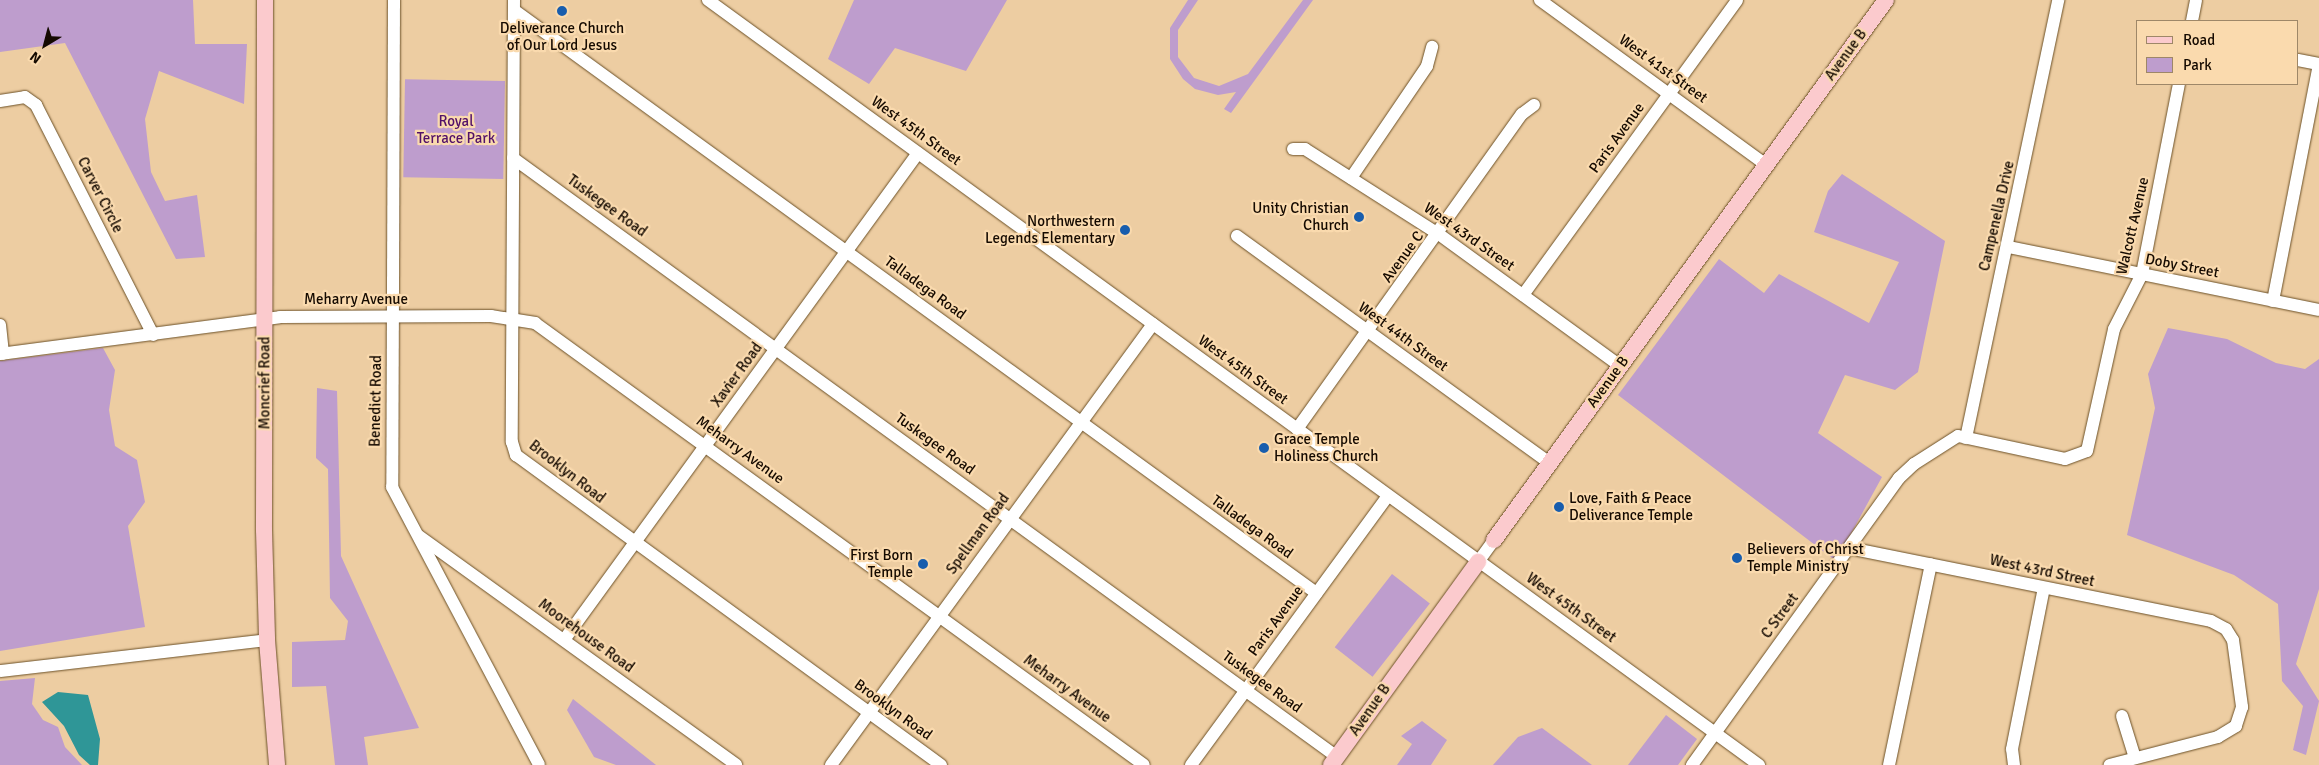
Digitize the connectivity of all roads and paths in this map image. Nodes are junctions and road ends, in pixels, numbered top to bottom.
1 (266, 0) edge
2 (394, 0) edge
3 (708, 0) edge
4 (1540, 0) edge
5 (1737, 0) edge
6 (1886, 0) edge
7 (2058, 0) edge
8 (2196, 0) edge
9 (514, 5) edge
10 (2192, 20) edge
11 (1432, 47) dead end
12 (2299, 60) edge
13 (2319, 65) edge
14 (2179, 85) edge
15 (1669, 94) junction
16 (0, 102) edge
17 (1534, 104) dead end
18 (1293, 149) dead end
19 (918, 152) junction
20 (513, 158) junction
21 (1766, 165) junction
22 (1351, 178) junction
23 (1440, 235) junction
24 (1237, 236) dead end
25 (2009, 248) junction
26 (846, 251) junction
27 (2142, 274) junction
28 (1523, 295) junction
29 (2273, 301) junction
30 (2319, 310) edge
31 (393, 316) junction
32 (513, 317) junction
33 (265, 320) junction
34 (1153, 324) junction
35 (0, 325) edge
36 (1368, 332) junction
37 (153, 335) junction
38 (776, 348) junction
39 (2, 354) edge
40 (1620, 366) junction
41 (1081, 421) junction
42 (1297, 429) junction
43 (1966, 438) junction
44 (706, 446) junction
45 (1550, 463) junction
46 (1388, 496) junction
47 (1010, 519) junction
48 (417, 535) junction
49 (1494, 540) joint
50 (634, 542) junction
51 (1849, 548) junction
52 (1478, 562) junction
53 (1931, 564) junction
54 (2044, 588) junction
55 (1316, 593) junction
56 (939, 616) junction
57 (267, 640) junction
58 (564, 640) junction
59 (0, 670) edge
60 (1245, 691) junction
61 (869, 713) junction
62 (2122, 716) dead end
63 (1716, 734) junction
64 (2135, 758) junction
65 (1334, 761) edge
66 (277, 765) edge
67 (539, 765) edge
68 (736, 765) edge
69 (831, 765) edge
70 (941, 765) edge
71 (1144, 765) edge
72 (1191, 765) edge
73 (1692, 765) edge
74 (1759, 765) edge
75 (1889, 765) edge
76 (2014, 765) edge
77 (2110, 765) edge

1 - 33 main road, Moncrief Road
2 - 31 street, Benedict Road
3 - 19 street, West 45th Street
4 - 15 street, West 41st Street
5 - 15 street, Paris Avenue
6 - 21 main road, Avenue B
7 - 25 street, Campenella Drive
8 - 10 street
9 - 20 street, Brooklyn Road
9 - 26 street, Talladega Road
11 - 22 street
12 - 13 street
13 - 29 street
14 - 27 street, Walcott Avenue
15 - 21 street, West 41st Street
15 - 28 street, Paris Avenue
16 - 37 street, Carver Circle
17 - 23 street, Avenue C
18 - 22 street, West 43rd Street
19 - 26 street, Xavier Road
19 - 34 street, West 45th Street
20 - 32 street, Brooklyn Road
20 - 38 street, Tuskegee Road
21 - 40 main road, Avenue B
22 - 23 street, West 43rd Street
23 - 28 street, West 43rd Street
23 - 36 street, Avenue C
24 - 36 street, West 44th Street
25 - 27 street, Doby Street
25 - 43 street, Campenella Drive
26 - 38 street, Xavier Road
26 - 41 street, Talladega Road
27 - 29 street, Doby Street
27 - 43 street, Walcott Avenue
28 - 40 street, West 43rd Street
29 - 30 street, Doby Street
31 - 32 street, Meharry Avenue
31 - 33 street, Meharry Avenue
31 - 48 street, Benedict Road
32 - 44 street, Meharry Avenue
32 - 50 street, Brooklyn Road
33 - 37 street, Meharry Avenue
33 - 57 main road, Moncrief Road
34 - 41 street, Spellman Road
34 - 42 street, West 45th Street
35 - 39 street
36 - 42 street, Avenue C
36 - 45 street, West 44th Street
37 - 39 street, Meharry Avenue
38 - 44 street, Xavier Road
38 - 47 street, Tuskegee Road
40 - 45 main road, Avenue B
41 - 47 street, Spellman Road
41 - 55 street, Talladega Road
42 - 46 street, West 45th Street
43 - 51 street, C Street
44 - 50 street, Xavier Road
44 - 56 street, Meharry Avenue
45 - 49 main road, Avenue B
46 - 52 street, West 45th Street
46 - 55 street, Paris Avenue
47 - 56 street, Spellman Road
47 - 60 street, Tuskegee Road
48 - 58 street, Moorehouse Road
48 - 67 street, Benedict Road
49 - 52 street, Avenue B
50 - 58 street, Xavier Road
50 - 61 street, Brooklyn Road
51 - 53 street, West 43rd Street
51 - 63 street, C Street
52 - 63 street, West 45th Street
52 - 65 main road, Avenue B
53 - 54 street, West 43rd Street
53 - 75 street
54 - 64 street, West 43rd Street
54 - 76 street
55 - 60 street, Paris Avenue
56 - 61 street, Spellman Road
56 - 71 street, Meharry Avenue
57 - 59 street
57 - 66 main road, Moncrief Road
58 - 68 street, Moorehouse Road
60 - 65 street, Tuskegee Road
60 - 72 street, Paris Avenue
61 - 69 street, Spellman Road
61 - 70 street, Brooklyn Road
62 - 64 street
63 - 73 street, C Street
63 - 74 street, West 45th Street
64 - 77 street

